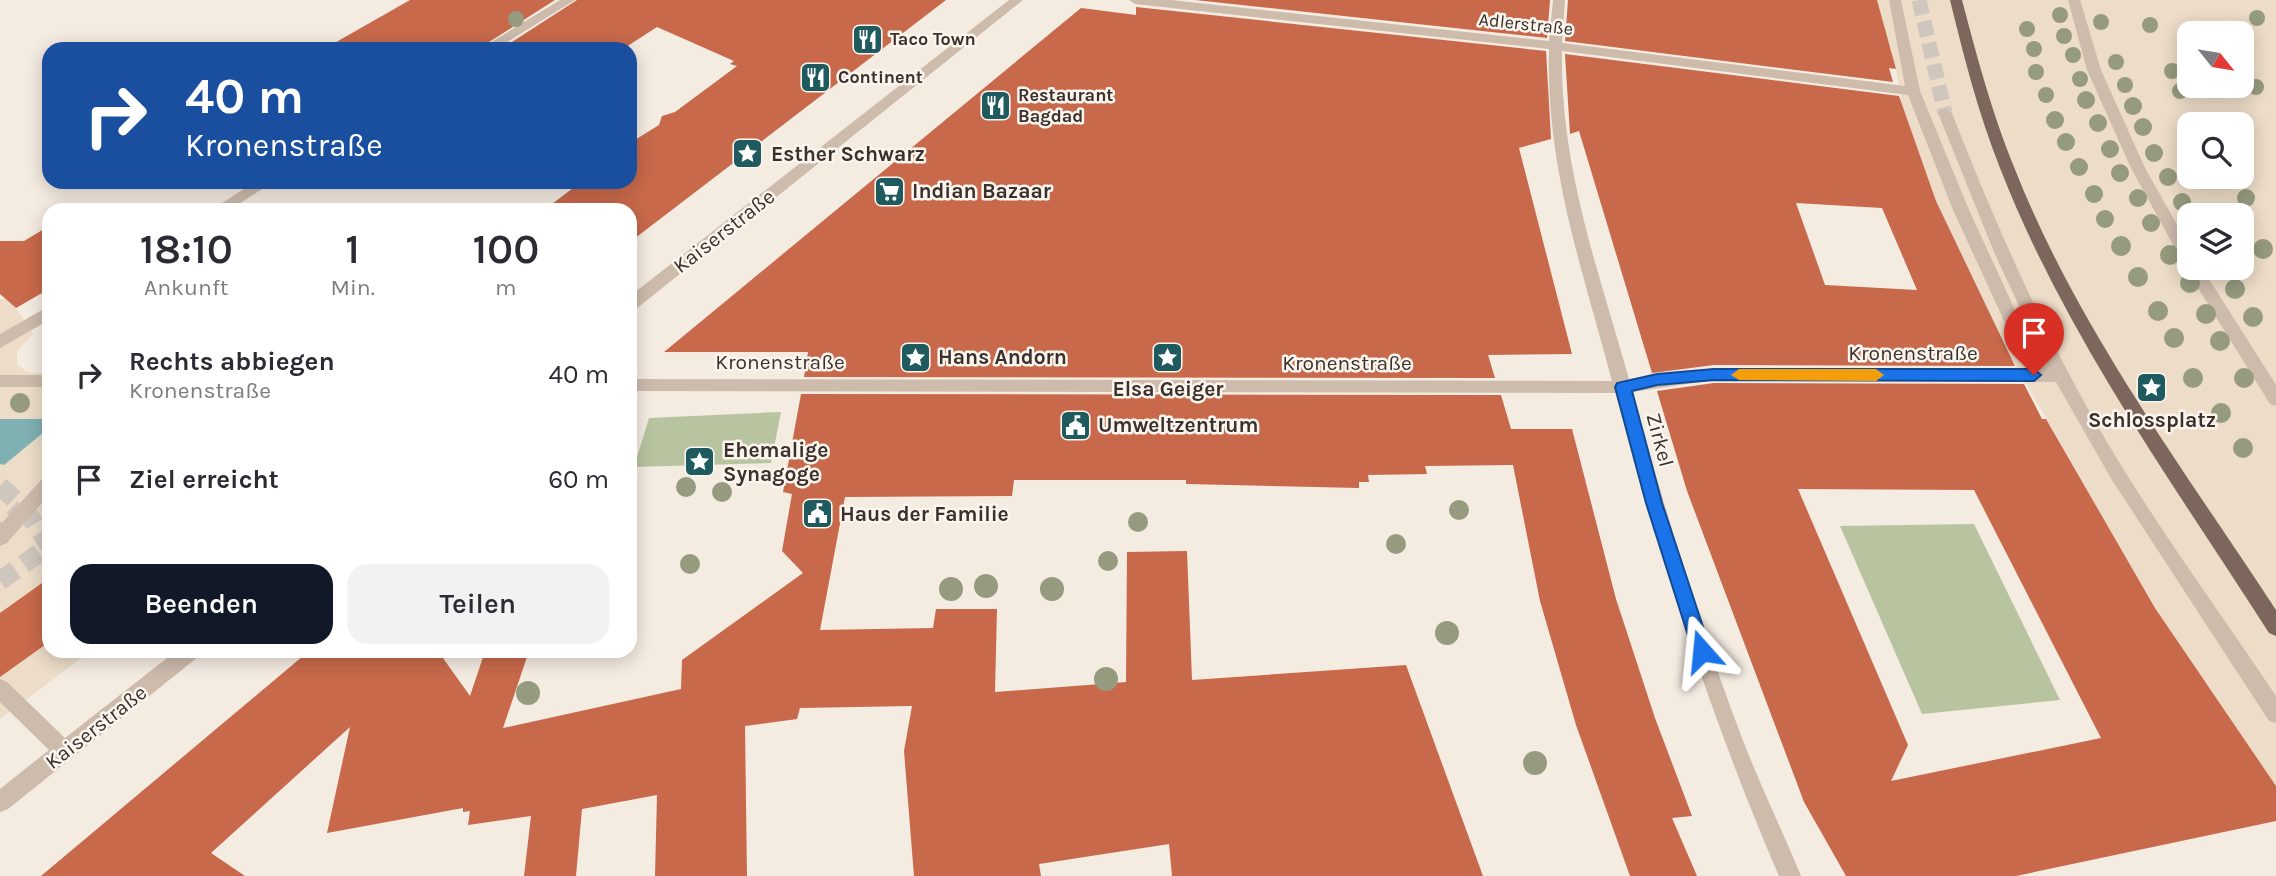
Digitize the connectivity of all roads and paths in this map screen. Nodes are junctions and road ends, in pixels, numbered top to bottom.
1 (569, 0) edge
2 (1017, 0) edge
3 (1135, 0) edge
4 (1559, 0) edge
5 (1895, 0) edge
6 (1956, 0) edge
7 (2074, 0) edge
8 (499, 42) edge
9 (1553, 46) junction
10 (1913, 91) junction
11 (1945, 113) tunnel mouth
12 (254, 189) edge
13 (231, 203) edge
14 (2177, 238) edge
15 (2202, 280) edge
16 (637, 299) edge
17 (42, 316) edge
18 (0, 342) edge
19 (2063, 376) junction
20 (0, 381) edge
21 (42, 381) edge
22 (637, 385) edge
23 (1623, 387) junction
24 (2276, 399) edge
25 (42, 492) edge
26 (0, 538) edge
27 (2276, 627) edge
28 (182, 658) edge
29 (0, 688) edge
30 (2276, 714) edge
31 (64, 751) junction
32 (0, 802) edge
33 (1790, 876) edge

1 - 8 street
2 - 16 street, Kaiserstraße
3 - 9 street, Adlerstraße
4 - 9 street, Zirkel
5 - 10 street
6 - 27 main road
7 - 14 street
9 - 10 street, Adlerstraße
9 - 23 street, Zirkel
10 - 19 street
11 - 19 street
12 - 13 street
15 - 24 street
17 - 18 street
19 - 23 street, Kronenstraße
19 - 30 street
20 - 21 street
22 - 23 street, Kronenstraße
23 - 33 street, Zirkel
25 - 26 street
28 - 31 street, Kaiserstraße
29 - 31 street
31 - 32 street, Kaiserstraße

